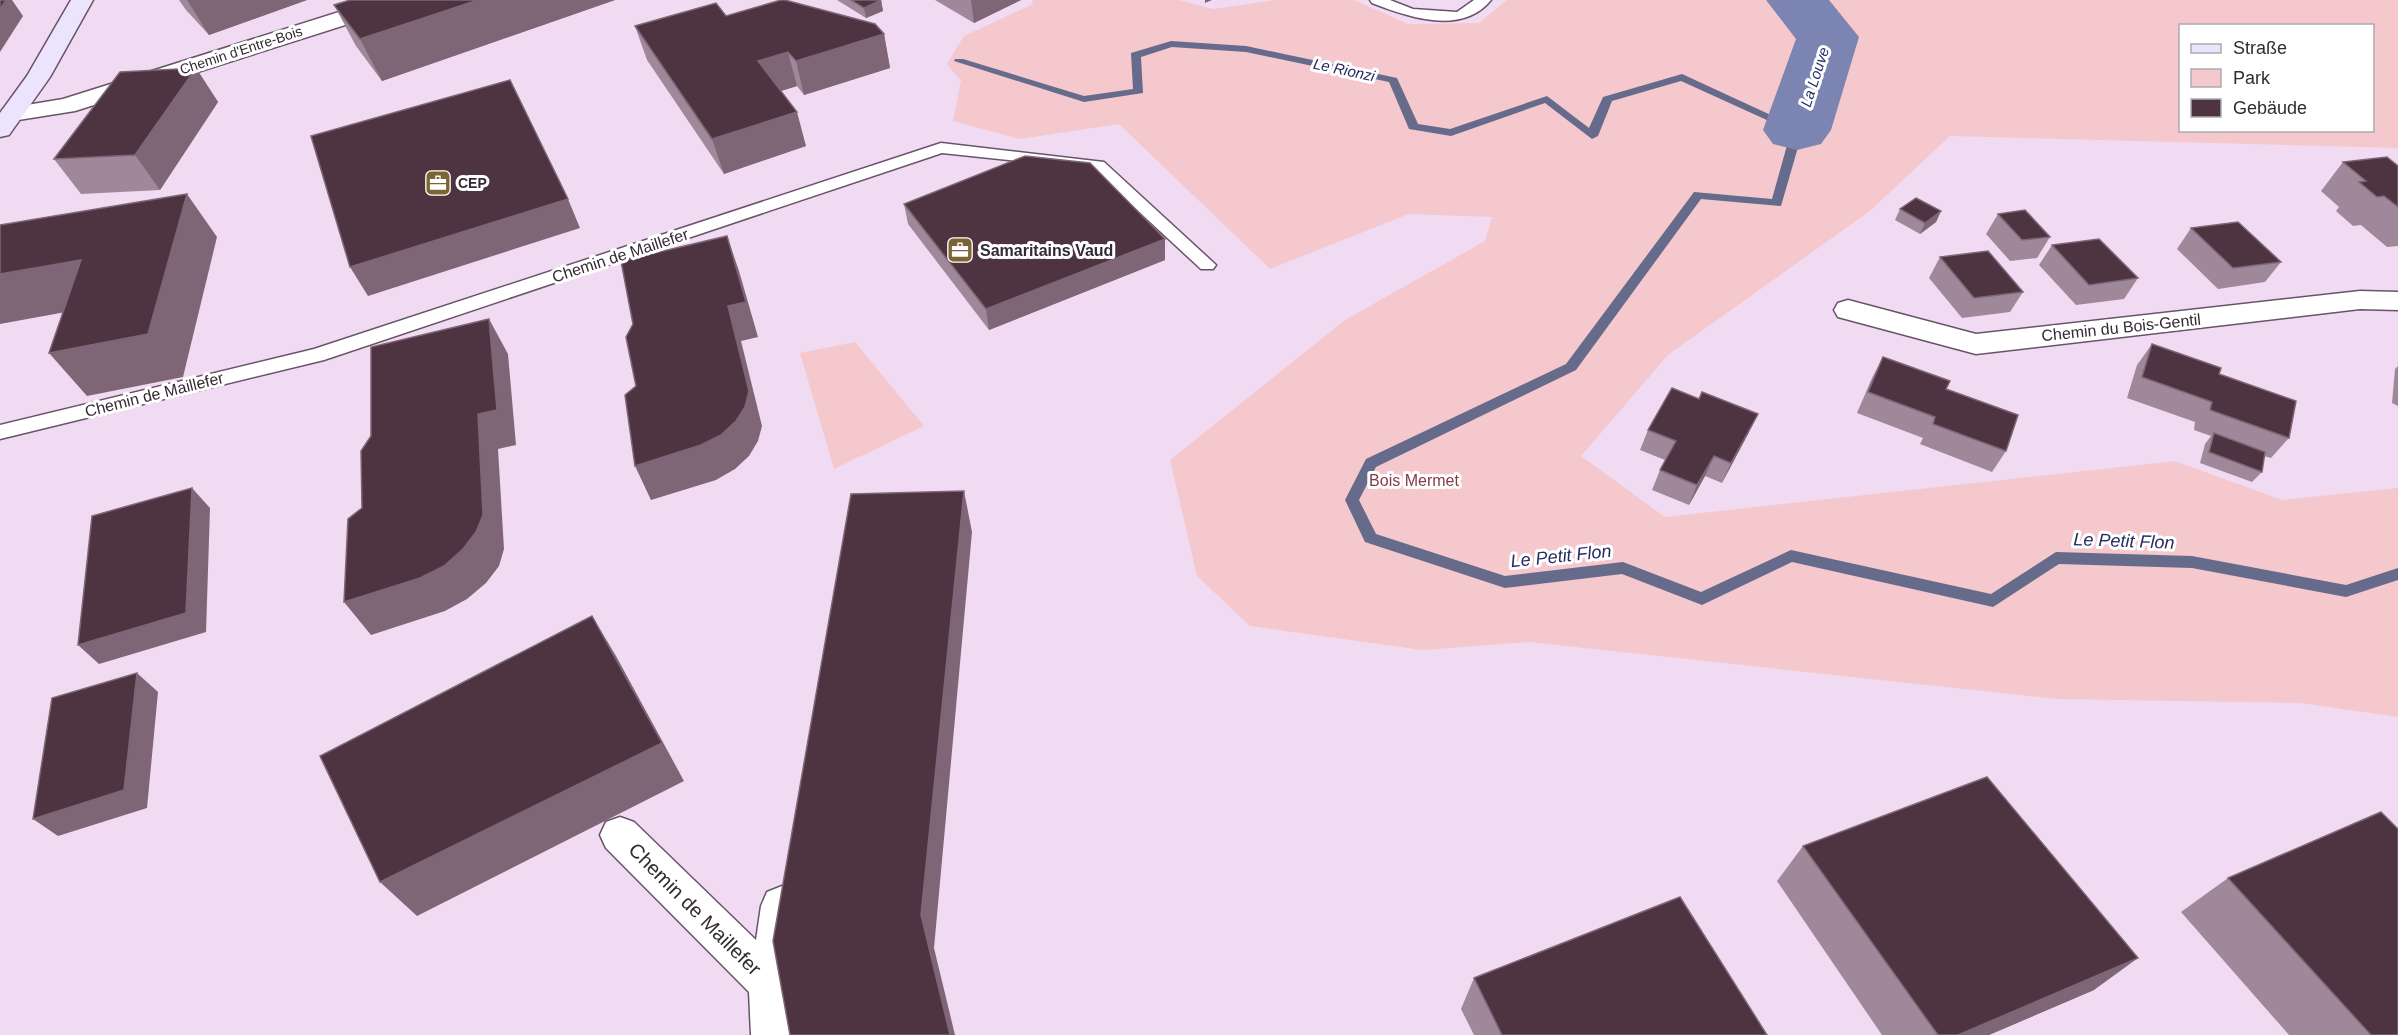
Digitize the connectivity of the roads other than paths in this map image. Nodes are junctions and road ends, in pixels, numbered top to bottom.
1 (82, 0) edge
2 (400, 0) edge
3 (1377, 0) edge
4 (1484, 0) edge
5 (6, 122) edge
6 (1208, 265) dead end
7 (2398, 301) edge
8 (1848, 310) dead end
9 (0, 432) edge
10 (620, 835) dead end
11 (788, 868) edge
12 (770, 983) junction
13 (773, 1035) edge

1 - 5 street
2 - 5 street, Chemin d'Entre-Bois
3 - 4 lane
6 - 9 lane, Chemin de Maillefer
7 - 8 street, Chemin du Bois-Gentil
10 - 12 street, Chemin de Maillefer
11 - 12 street, Chemin de Maillefer
12 - 13 street, Chemin de Maillefer

